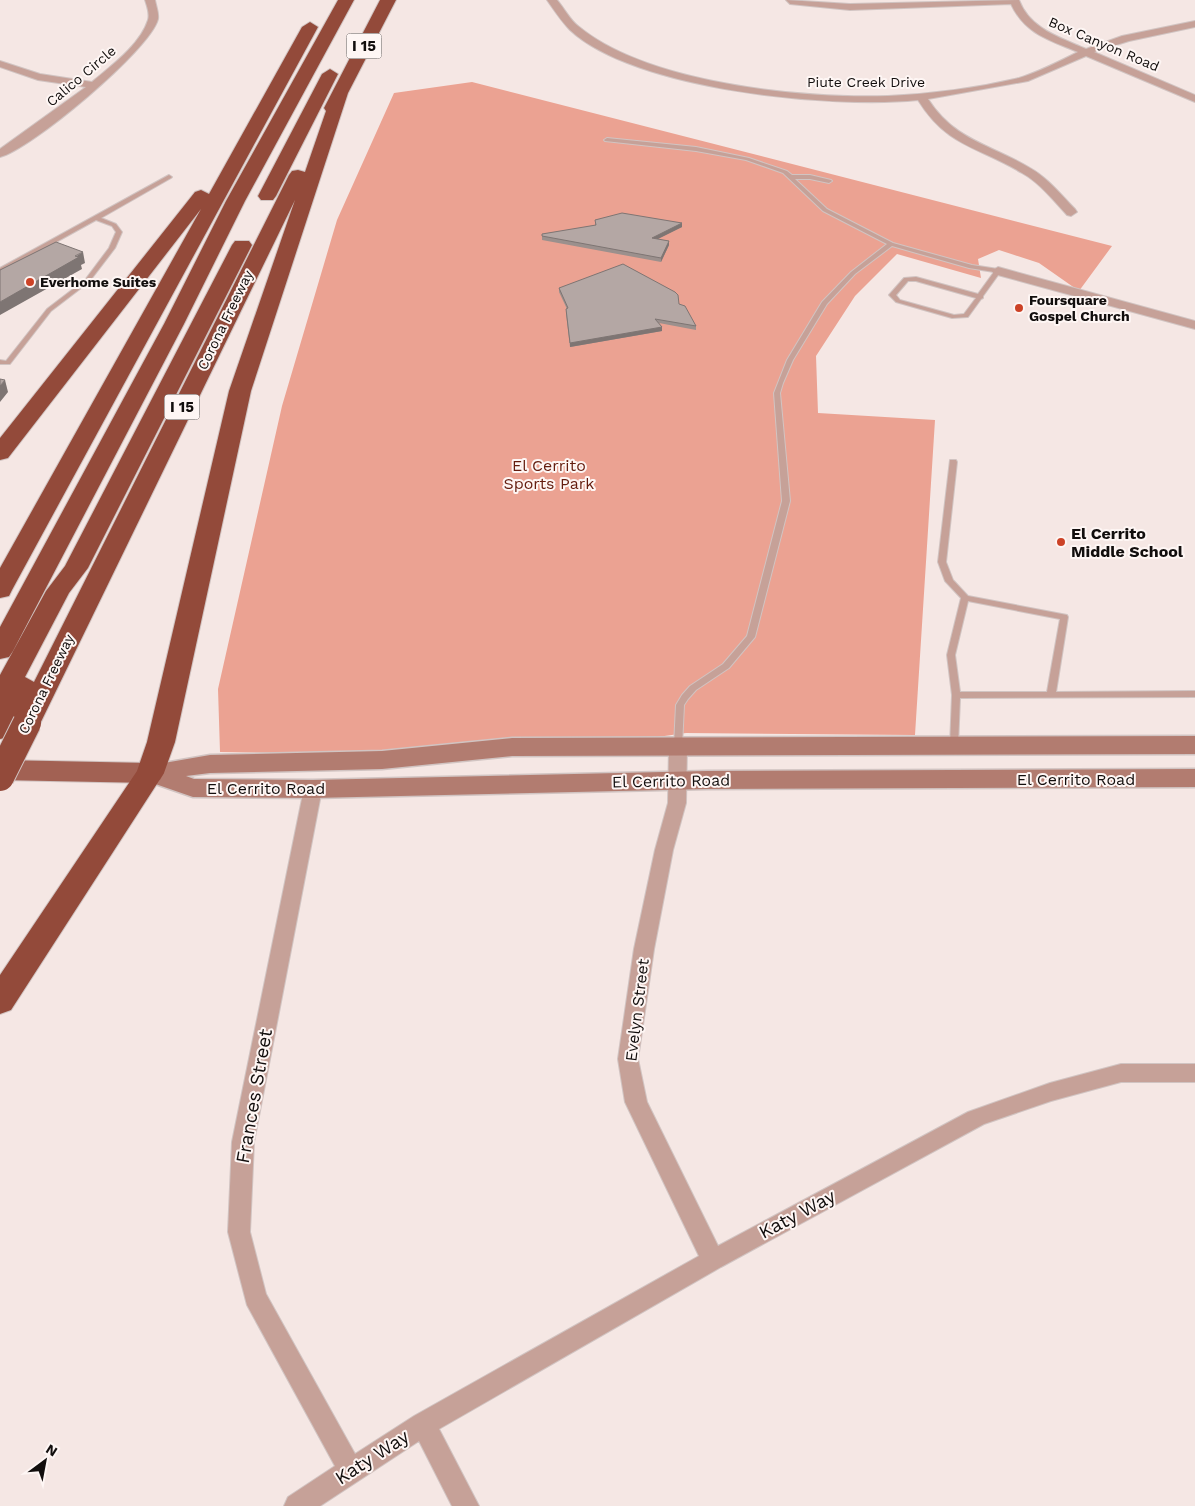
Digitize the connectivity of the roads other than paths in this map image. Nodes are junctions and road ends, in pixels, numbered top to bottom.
1 (150, 0) edge
2 (346, 0) edge
3 (368, 0) edge
4 (388, 0) edge
5 (552, 0) edge
6 (790, 1) edge
7 (1015, 1) edge
8 (316, 16) dead end
9 (1195, 24) edge
10 (1085, 53) junction
11 (0, 64) edge
12 (92, 85) junction
13 (276, 88) junction
14 (340, 93) junction
15 (922, 97) junction
16 (1195, 99) edge
17 (607, 140) dead end
18 (0, 154) edge
19 (169, 177) dead end
20 (790, 177) junction
21 (829, 181) dead end
22 (1071, 212) dead end
23 (96, 218) junction
24 (891, 244) junction
25 (0, 271) edge
26 (998, 271) junction
27 (190, 290) junction
28 (981, 297) junction
29 (1195, 324) edge
30 (0, 362) edge
31 (0, 453) edge
32 (953, 462) dead end
33 (51, 498) junction
34 (0, 590) edge
35 (965, 598) junction
36 (0, 651) edge
37 (1051, 694) junction
38 (1195, 694) edge
39 (956, 695) junction
40 (7, 719) edge
41 (1195, 745) edge
42 (678, 746) junction
43 (954, 746) junction
44 (0, 770) edge
45 (150, 773) junction
46 (0, 777) edge
47 (1195, 778) edge
48 (678, 781) junction
49 (313, 789) junction
50 (0, 1001) edge
51 (1195, 1074) edge
52 (713, 1260) junction
53 (423, 1424) junction
54 (351, 1470) junction
55 (297, 1506) edge
56 (466, 1506) edge

1 - 12 street, Calico Circle
2 - 27 highway
3 - 40 highway
4 - 14 highway, Corona Freeway / I 15
5 - 15 street, Piute Creek Drive
6 - 7 street
7 - 10 street, Box Canyon Road
8 - 13 highway
9 - 10 street, Piute Creek Drive
10 - 15 street, Piute Creek Drive
10 - 16 street, Box Canyon Road
11 - 12 street
12 - 18 street, Calico Circle
13 - 31 highway
13 - 33 highway
14 - 40 highway, Corona Freeway / I 15
14 - 45 highway
15 - 22 street
17 - 20 lane
19 - 23 lane
20 - 21 lane
20 - 24 lane
23 - 25 lane
23 - 30 lane
24 - 26 lane
24 - 42 lane
26 - 28 lane
26 - 29 street
27 - 33 highway
27 - 36 highway
28 - 28 lane
32 - 35 lane
33 - 34 highway
35 - 37 lane
35 - 39 lane
37 - 38 lane
37 - 39 lane
39 - 43 lane
40 - 46 highway, Corona Freeway / I 15, bridge
41 - 43 main road, El Cerrito Road
42 - 43 main road, El Cerrito Road
42 - 45 main road, El Cerrito Road
42 - 48 street, Evelyn Street
44 - 45 main road, El Cerrito Road
45 - 49 main road, El Cerrito Road
45 - 50 highway
47 - 48 main road, El Cerrito Road
48 - 49 main road, El Cerrito Road
48 - 52 street, Evelyn Street
49 - 54 street, Frances Street
51 - 52 street, Katy Way
52 - 53 street, Katy Way
53 - 54 street, Katy Way
53 - 56 street, Katy Way
54 - 55 street, Katy Way

